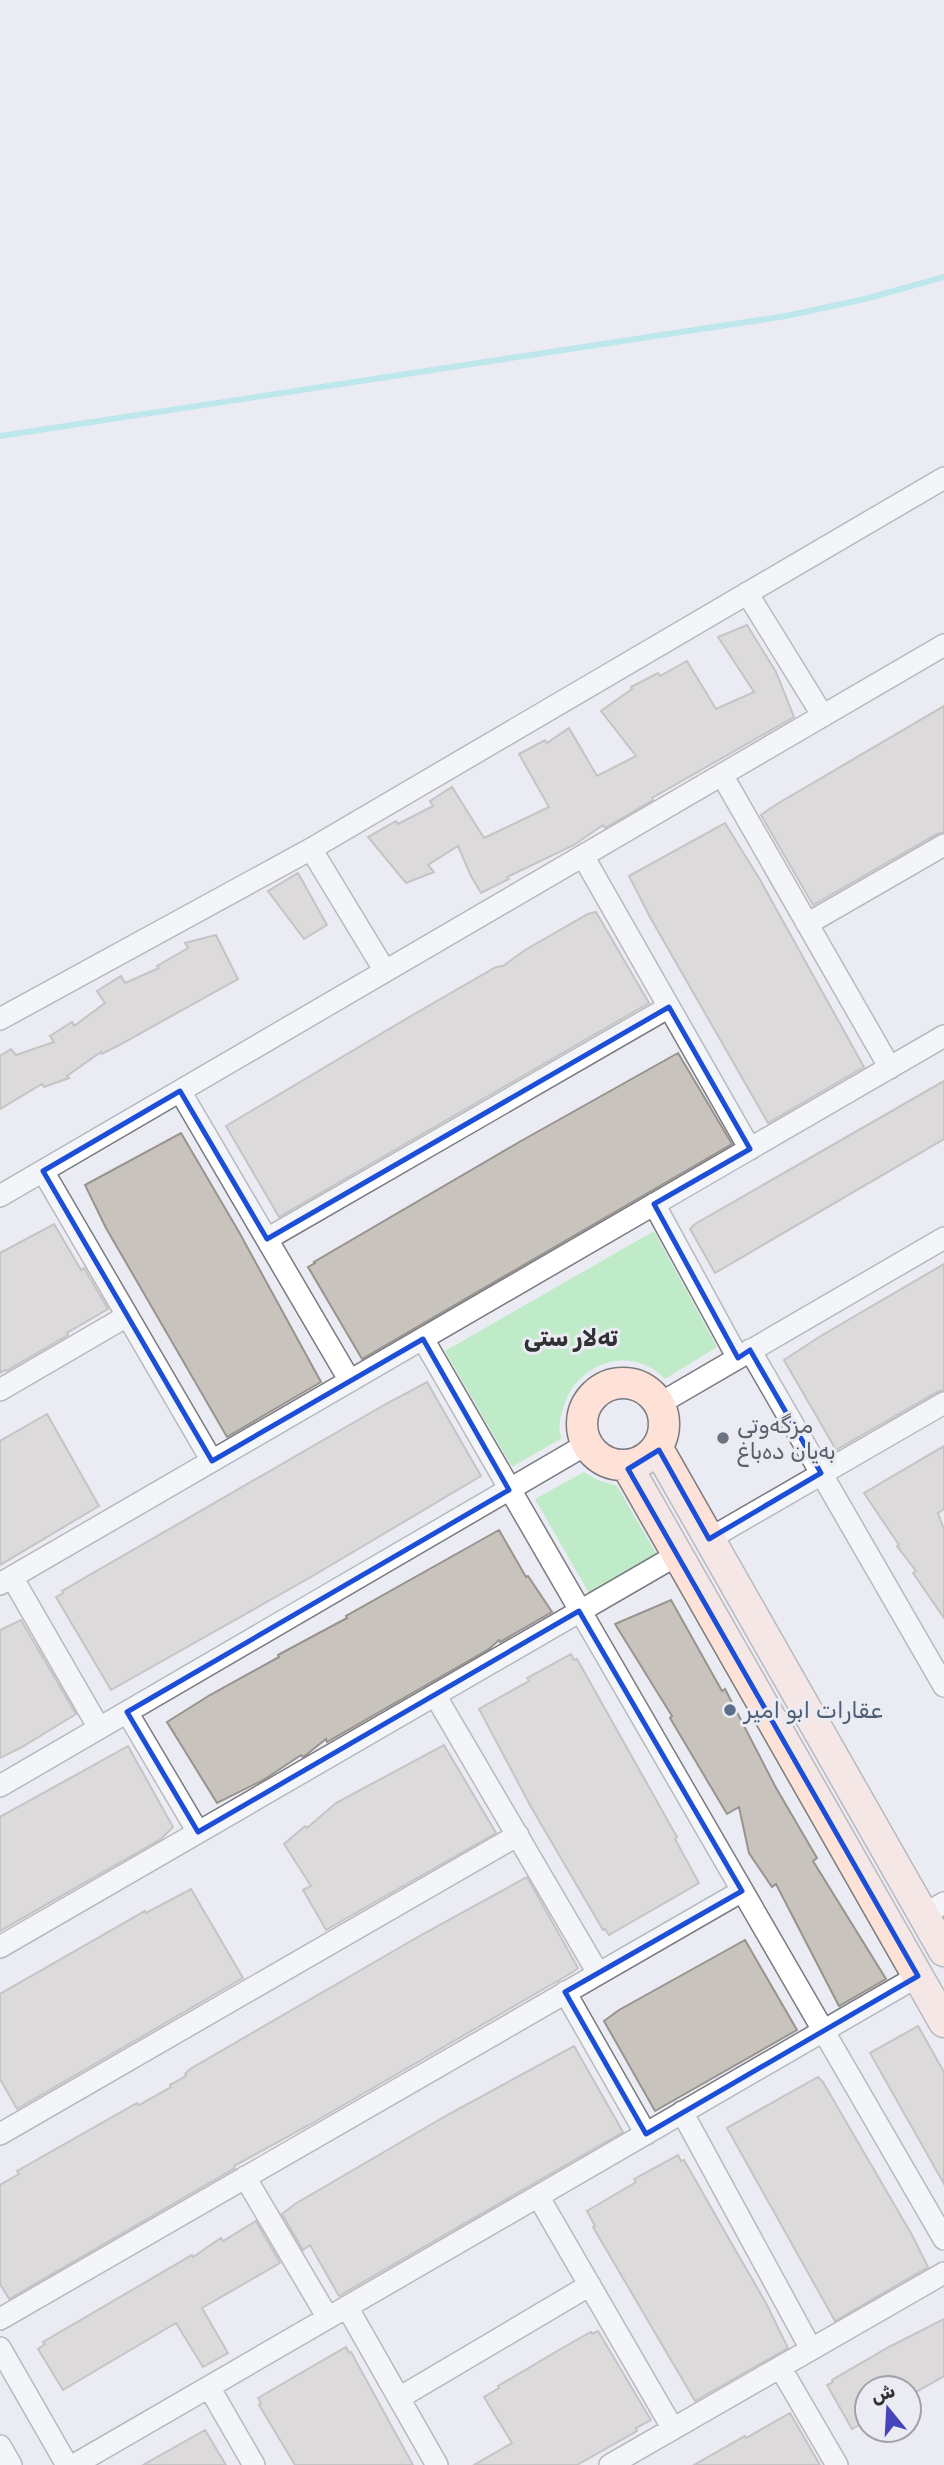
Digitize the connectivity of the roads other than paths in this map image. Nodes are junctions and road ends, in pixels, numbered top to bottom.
1 (944, 478) edge
2 (747, 593) junction
3 (944, 645) edge
4 (823, 716) junction
5 (722, 775) junction
6 (944, 845) edge
7 (311, 849) junction
8 (583, 856) junction
9 (807, 924) junction
10 (385, 971) junction
11 (669, 1007) junction
12 (0, 1019) edge
13 (944, 1036) edge
14 (890, 1068) junction
15 (180, 1091) junction
16 (750, 1149) junction
17 (43, 1171) junction
18 (0, 1196) edge
19 (654, 1204) junction
20 (944, 1238) edge
21 (267, 1239) junction
22 (127, 1316) junction
23 (423, 1339) junction
24 (744, 1354) junction
25 (350, 1381) junction
26 (0, 1390) edge
27 (944, 1403) edge
28 (659, 1404) junction
29 (587, 1444) junction
30 (657, 1447) junction
31 (212, 1461) junction
32 (626, 1466) junction
33 (821, 1474) junction
34 (509, 1490) junction
35 (709, 1539) junction
36 (677, 1555) junction
37 (6, 1580) edge
38 (579, 1611) junction
39 (944, 1686) edge
40 (435, 1695) junction
41 (127, 1713) junction
42 (99, 1728) junction
43 (0, 1786) edge
44 (198, 1832) junction
45 (518, 1835) junction
46 (742, 1891) junction
47 (934, 1909) edge
48 (0, 1947) edge
49 (944, 1951) edge
50 (598, 1973) junction
51 (918, 1976) junction
52 (565, 1992) junction
53 (944, 2022) edge
54 (823, 2031) junction
55 (682, 2112) junction
56 (0, 2134) edge
57 (646, 2134) junction
58 (245, 2177) junction
59 (538, 2196) junction
60 (944, 2239) edge
61 (944, 2273) edge
62 (590, 2285) junction
63 (337, 2312) junction
64 (0, 2319) edge
65 (0, 2348) edge
66 (811, 2349) junction
67 (780, 2367) junction
68 (209, 2387) junction
69 (399, 2398) junction
70 (673, 2429) junction
71 (0, 2446) edge
72 (11, 2465) edge
73 (67, 2465) edge
74 (74, 2465) edge
75 (254, 2465) edge
76 (437, 2465) edge
77 (610, 2465) edge
78 (837, 2465) edge

1 - 2 street
2 - 4 street
2 - 7 street
3 - 4 street
4 - 5 street
5 - 8 street
5 - 9 street
6 - 9 street
7 - 10 street
7 - 12 street
8 - 10 street
8 - 11 street
9 - 14 street
10 - 15 street
11 - 16 street
11 - 21 street
13 - 14 street
14 - 16 street
15 - 17 street
15 - 21 street
16 - 19 street
17 - 18 street
17 - 22 street
19 - 23 street
19 - 24 street
20 - 24 street
21 - 25 street
22 - 26 street
22 - 31 street
23 - 25 street
23 - 34 street
24 - 28 street
24 - 33 street
25 - 31 street
27 - 33 street
28 - 29 street
28 - 30 street
29 - 32 street
29 - 34 street
30 - 32 street
30 - 35 street
31 - 37 street
32 - 36 street
33 - 35 street
33 - 39 street
34 - 38 street
34 - 41 street
35 - 47 street
36 - 38 street
36 - 51 street
37 - 42 street
38 - 40 street
38 - 46 street
40 - 44 street
40 - 45 street
41 - 42 street
41 - 44 street
42 - 43 street
44 - 48 street
45 - 50 street
45 - 56 street
46 - 50 street
46 - 54 street
47 - 49 street
50 - 52 street
51 - 53 street
51 - 54 street
52 - 57 street
52 - 58 street
54 - 55 street
54 - 60 street
55 - 57 street
55 - 66 street
57 - 59 street
58 - 63 street
58 - 64 street
59 - 62 street
59 - 63 street
61 - 66 street
62 - 69 street
62 - 70 street
63 - 68 street
63 - 69 street
65 - 73 street
66 - 67 street
67 - 70 street
67 - 78 street
68 - 74 street
68 - 75 street
69 - 76 street
70 - 77 street
71 - 72 street

